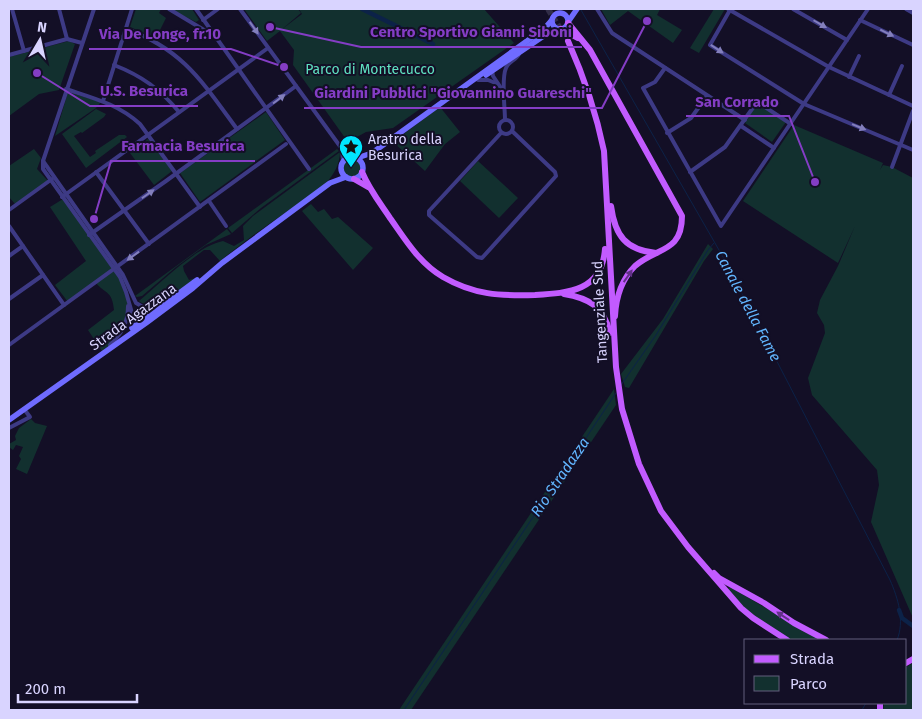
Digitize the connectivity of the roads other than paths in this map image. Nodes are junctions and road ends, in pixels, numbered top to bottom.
1 (12, 9) edge
2 (59, 9) edge
3 (94, 9) edge
4 (132, 9) edge
5 (169, 9) edge
6 (196, 9) edge
7 (218, 9) edge
8 (240, 9) edge
9 (597, 9) edge
10 (729, 9) edge
11 (793, 9) edge
12 (868, 9) edge
13 (906, 9) edge
14 (574, 10) edge
15 (560, 13) junction
16 (913, 13) edge
17 (203, 20) junction
18 (860, 20) junction
19 (552, 21) junction
20 (568, 23) junction
21 (126, 29) junction
22 (560, 30) junction
23 (216, 37) junction
24 (67, 39) junction
25 (847, 40) junction
26 (568, 41) tunnel mouth
27 (583, 41) junction
28 (82, 43) junction
29 (522, 44) junction
30 (913, 45) edge
31 (268, 48) junction
32 (24, 51) junction
33 (520, 52) junction
34 (9, 55) edge
35 (859, 56) dead end
36 (114, 65) junction
37 (902, 66) dead end
38 (664, 68) junction
39 (829, 68) junction
40 (239, 70) junction
41 (492, 71) junction
42 (849, 77) junction
43 (478, 80) junction
44 (500, 85) junction
45 (296, 86) junction
46 (66, 89) junction
47 (209, 91) junction
48 (454, 94) junction
49 (889, 95) junction
50 (707, 96) junction
51 (505, 98) junction
52 (103, 101) junction
53 (804, 104) junction
54 (913, 106) edge
55 (266, 108) junction
56 (913, 111) edge
57 (179, 112) junction
58 (505, 120) junction
59 (745, 120) junction
60 (791, 124) junction
61 (741, 126) junction
62 (237, 129) junction
63 (512, 131) junction
64 (502, 133) junction
65 (667, 133) junction
66 (148, 135) junction
67 (286, 144) dead end
68 (901, 144) junction
69 (774, 148) junction
70 (342, 149) junction
71 (913, 150) edge
72 (372, 153) junction
73 (354, 157) junction
74 (343, 161) junction
75 (605, 166) junction
76 (892, 167) dead end
77 (340, 168) junction
78 (309, 169) dead end
79 (362, 169) junction
80 (96, 172) junction
81 (690, 172) junction
82 (176, 173) junction
83 (346, 177) junction
84 (52, 179) junction
85 (354, 179) junction
86 (330, 183) junction
87 (369, 188) junction
88 (64, 196) junction
89 (209, 200) junction
90 (200, 206) junction
91 (9, 209) edge
92 (124, 210) junction
93 (608, 213) junction
94 (9, 226) edge
95 (226, 226) dead end
96 (91, 234) junction
97 (149, 244) junction
98 (23, 246) junction
99 (657, 253) junction
100 (9, 256) edge
101 (222, 264) junction
102 (115, 268) junction
103 (44, 275) junction
104 (181, 291) junction
105 (561, 294) junction
106 (9, 300) edge
107 (128, 301) junction
108 (175, 301) junction
109 (64, 304) junction
110 (144, 319) junction
111 (613, 339) junction
112 (9, 345) edge
113 (110, 345) junction
114 (615, 357) junction
115 (56, 386) junction
116 (24, 409) junction
117 (9, 420) edge
118 (9, 428) edge
119 (704, 564) junction
120 (785, 639) edge
121 (824, 639) edge

1 - 32 street
2 - 24 street
3 - 28 street
4 - 21 street
5 - 23 street
6 - 17 street
7 - 17 street
8 -> 31 street
9 - 38 street
10 - 39 street
10 -> 53 street
11 -> 25 street
12 - 18 street
13 - 16 street
14 - 15 main road
14 - 20 main road
15 - 19 main road
15 - 20 main road
17 - 23 street
18 - 25 street
18 -> 30 street
19 - 22 main road
19 - 29 main road
20 - 22 main road
20 - 27 main road
21 - 36 street
21 - 47 street
22 - 27 main road
22 - 33 main road
23 - 40 street
24 - 28 street
24 - 32 street
25 - 39 street
26 - 75 main road, Tangenziale Sud
27 - 99 main road
28 - 46 street
29 - 41 street
29 - 48 main road
31 - 40 street
31 - 45 street
32 - 34 street
33 - 41 main road
33 - 51 street
35 - 42 street
36 - 52 street
36 - 57 street
37 - 49 street
38 - 50 street
38 - 65 street
39 - 42 street
39 - 53 street
40 - 47 street
40 - 55 street
41 - 43 main road
41 - 44 street
42 - 49 street
43 - 44 street
43 - 48 main road
44 - 51 street
55 -> 45 street
45 - 70 street
46 - 52 street
46 - 84 street
47 - 57 street
47 - 62 street
48 - 72 main road
49 - 54 street
50 - 59 street
50 - 65 street
51 - 58 street
52 - 66 street
53 - 60 street
53 -> 68 street
55 - 62 street
55 - 78 street
56 - 68 street
57 - 66 street
58 - 63 street
58 - 64 street
59 - 60 street
59 - 61 street
60 - 69 street
61 - 69 street
61 - 81 street
62 - 82 street
63 - 64 street
63 - 64 street
65 - 81 street
66 - 80 street
66 - 82 street
67 - 89 street
68 - 71 street
68 - 76 street
69 - 81 street
70 - 73 street
70 - 74 street
72 - 73 main road
72 - 79 main road
73 - 74 main road
73 - 79 main road
74 - 77 main road
75 - 93 main road, Tangenziale Sud
75 - 99 main road
77 - 83 main road
77 - 86 main road
79 - 85 main road
79 - 87 main road
80 - 88 street
80 - 92 street
82 - 90 street
92 -> 82 street
83 - 85 main road
83 - 86 main road, Strada Agazzana
84 - 88 street
84 - 91 street
85 - 87 main road
86 - 101 main road, Strada Agazzana
87 - 105 main road
88 - 96 street
89 - 90 street
89 - 95 street
90 - 97 street
92 - 96 street
92 - 97 street
93 - 105 main road
93 - 111 main road, Tangenziale Sud
94 - 98 street
96 - 102 street
97 -> 102 street
98 - 100 street
98 - 103 street
111 -> 99 main road
101 - 104 main road, Strada Agazzana
101 - 108 main road, Strada Agazzana
102 - 104 street, Strada Agazzana
102 - 107 street
102 - 109 street
103 - 106 street
103 - 109 street
104 - 110 main road, Strada Agazzana
105 - 114 main road
107 - 110 street
107 - 113 street
108 - 110 street
108 - 115 main road, Strada Agazzana
109 - 112 street
110 - 113 main road, Strada Agazzana
111 - 114 main road, Tangenziale Sud
113 - 115 main road, Strada Agazzana
114 - 119 main road, Tangenziale Sud
115 - 116 main road, Strada Agazzana
116 - 117 main road, Strada Agazzana
116 - 118 street
119 - 120 main road, Tangenziale Sud
121 -> 119 main road, Tangenziale Sud

